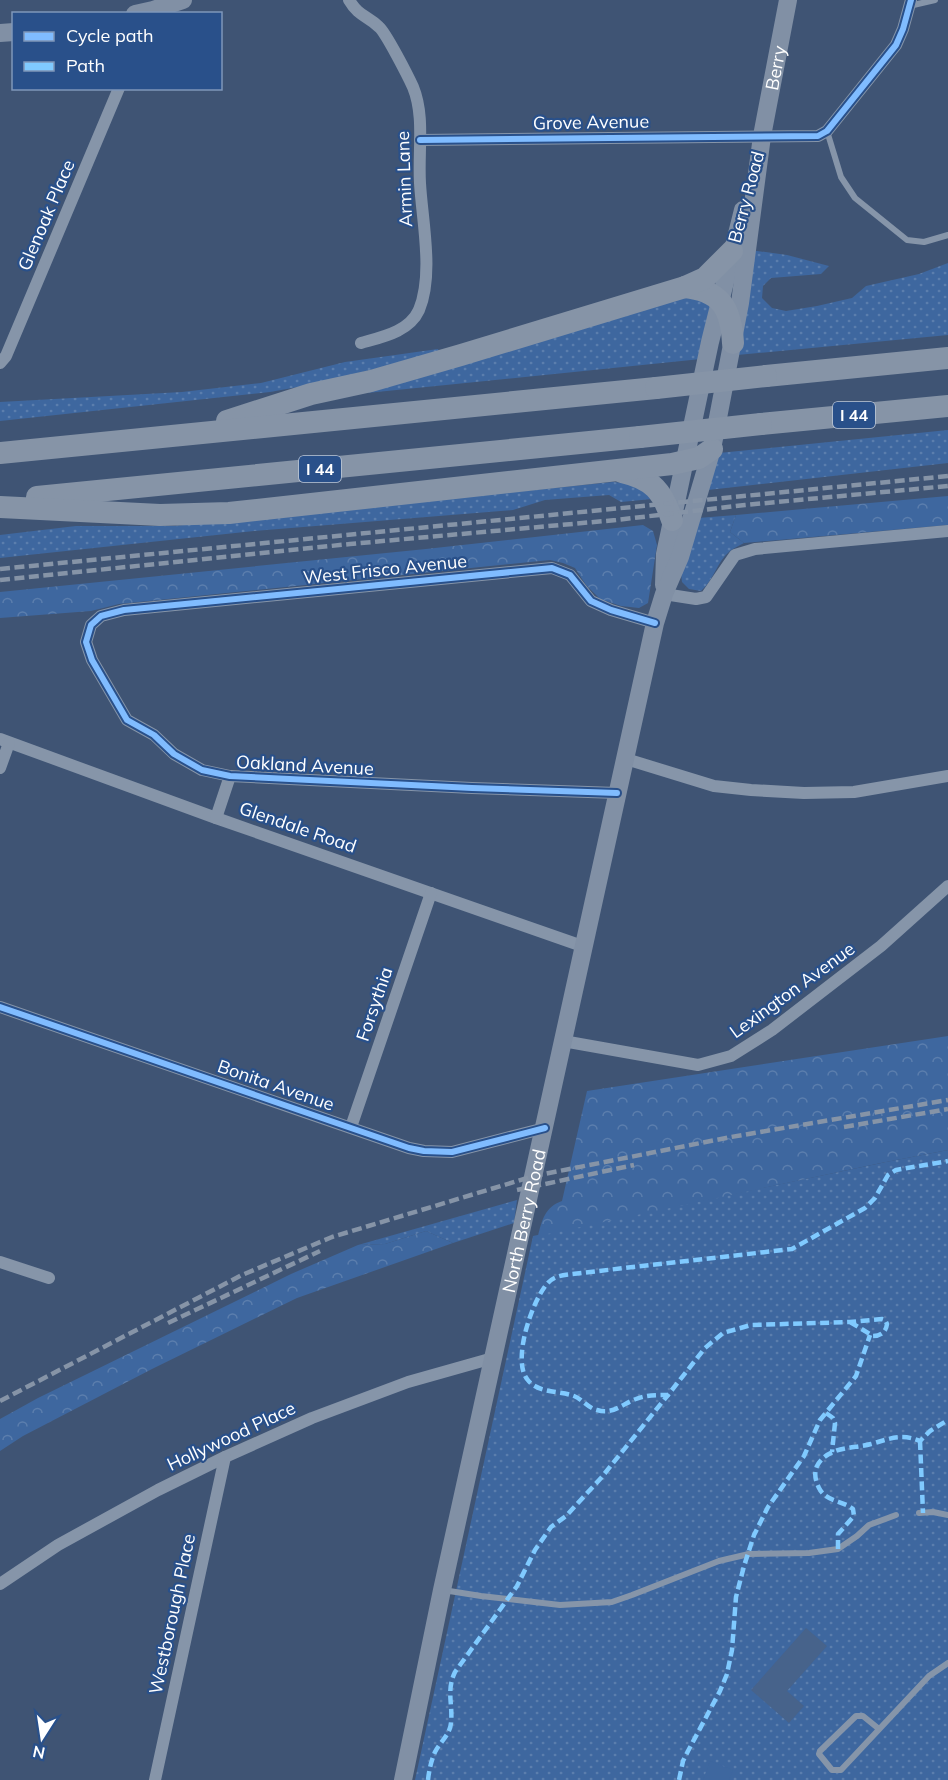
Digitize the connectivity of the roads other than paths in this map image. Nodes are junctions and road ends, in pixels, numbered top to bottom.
1 (183, 0) edge
2 (349, 0) edge
3 (788, 0) edge
4 (935, 0) edge
5 (910, 3) edge
6 (146, 12) edge
7 (118, 90) edge
8 (827, 131) junction
9 (762, 136) junction
10 (420, 140) junction
11 (948, 236) edge
12 (732, 250) junction
13 (685, 287) junction
14 (721, 300) junction
15 (361, 343) dead end
16 (733, 343) junction
17 (948, 358) edge
18 (3, 360) edge
19 (948, 406) edge
20 (181, 435) junction
21 (712, 449) junction
22 (0, 453) edge
23 (684, 463) junction
24 (615, 470) junction
25 (0, 501) edge
26 (0, 507) edge
27 (672, 520) junction
28 (948, 531) edge
29 (664, 594) junction
30 (101, 616) joint
31 (655, 623) junction
32 (4, 741) edge
33 (626, 759) junction
34 (0, 768) edge
35 (230, 776) junction
36 (948, 776) edge
37 (617, 793) junction
38 (216, 818) junction
39 (948, 886) edge
40 (431, 893) junction
41 (585, 947) junction
42 (0, 1006) edge
43 (563, 1041) junction
44 (351, 1127) junction
45 (545, 1128) junction
46 (0, 1262) edge
47 (49, 1278) dead end
48 (493, 1358) junction
49 (225, 1456) junction
50 (919, 1513) dead end
51 (896, 1515) dead end
52 (948, 1515) edge
53 (0, 1584) edge
54 (442, 1590) junction
55 (948, 1663) edge
56 (879, 1729) junction
57 (155, 1780) edge
58 (403, 1780) edge

1 - 6 main road
2 - 10 street, Armin Lane
3 - 9 main road, Berry
4 - 5 lane
5 - 8 street
7 - 18 street, Glenoak Place
8 - 9 street, Grove Avenue
8 - 11 lane
9 - 10 street, Grove Avenue
9 - 12 main road, Berry Road
9 - 16 main road, Berry Road
10 - 15 street, Armin Lane
12 - 13 highway
12 - 14 main road, Berry Road
13 - 14 highway
13 - 20 highway
14 - 16 highway
14 - 23 main road, Berry Road
16 - 21 main road, Berry Road
17 - 20 highway, bridge
19 - 25 highway, I 44, bridge
20 - 22 highway
21 - 23 highway
21 - 29 main road, North Berry Road
23 - 24 highway
23 - 27 main road, North Berry Road
24 - 26 highway
24 - 27 highway
27 - 29 main road, North Berry Road
28 - 29 street
29 - 31 main road, North Berry Road
30 - 31 street, West Frisco Avenue
30 - 35 street, Oakland Avenue
31 - 33 main road, North Berry Road
32 - 34 street
32 - 38 street, Glendale Road
33 - 36 street
33 - 37 main road, North Berry Road
35 - 37 street, Oakland Avenue
35 - 38 street
37 - 41 main road, North Berry Road
38 - 40 street, Glendale Road
39 - 43 street, Lexington Avenue
40 - 41 street, Glendale Road
40 - 44 street, Forsythia
41 - 43 main road, North Berry Road
42 - 44 street, Bonita Avenue
43 - 45 main road, North Berry Road
44 - 45 street, Bonita Avenue
45 - 48 main road, North Berry Road
46 - 47 street
48 - 49 street, Hollywood Place
48 - 54 main road, North Berry Road
49 - 53 street, Hollywood Place
49 - 57 street, Westborough Place
50 - 52 lane
51 - 54 lane
54 - 58 main road, North Berry Road
55 - 56 lane
56 - 56 lane

